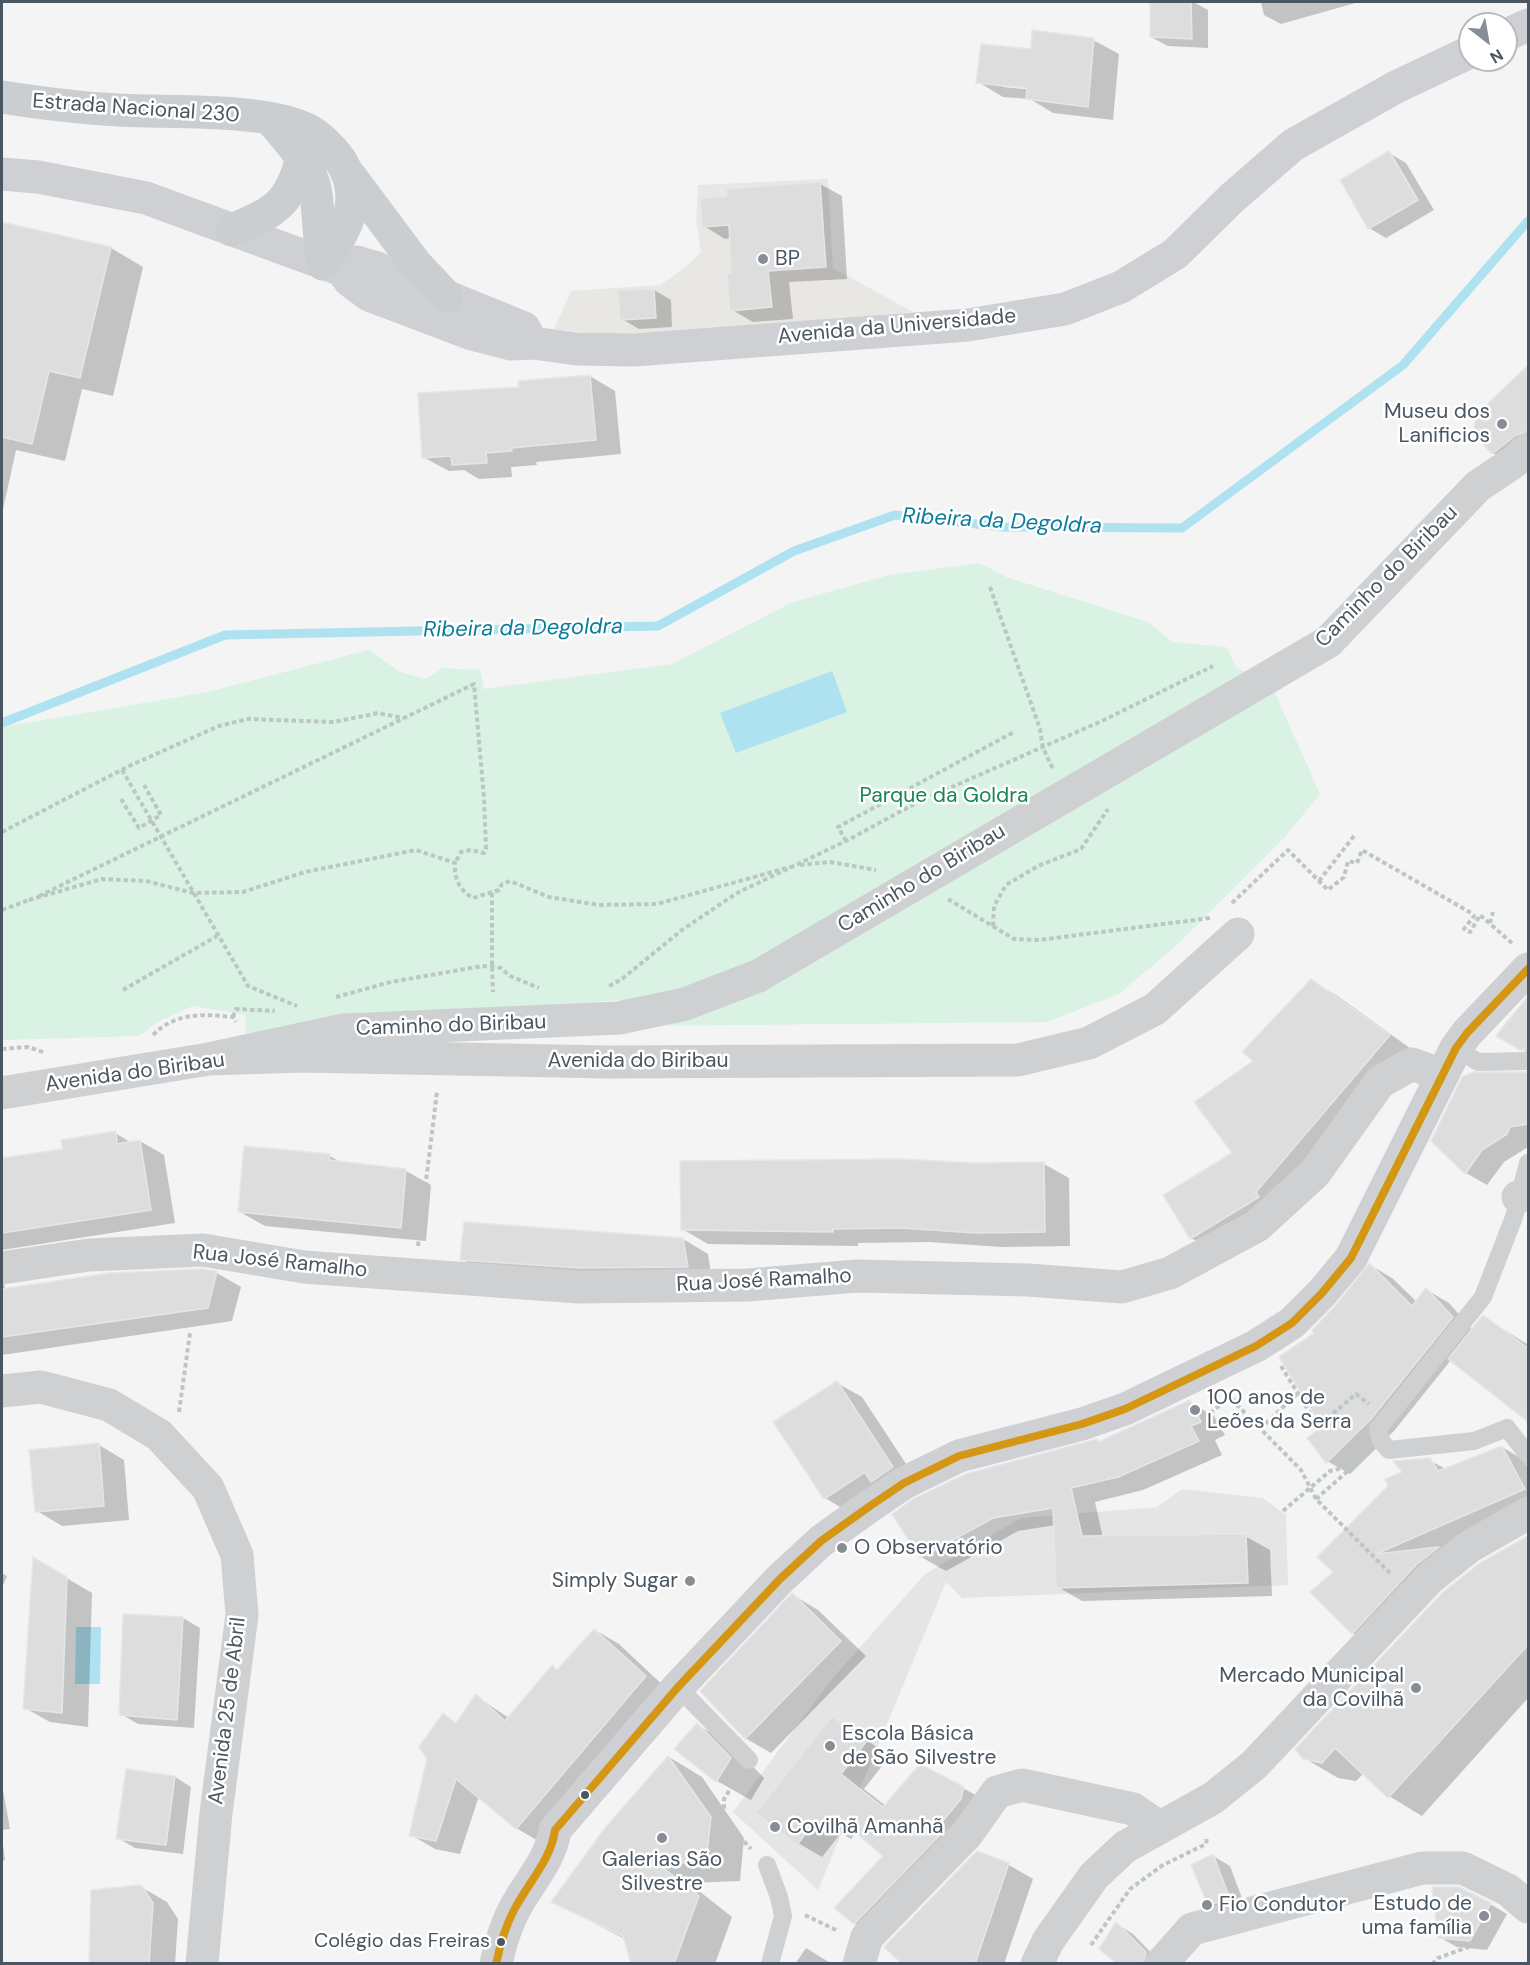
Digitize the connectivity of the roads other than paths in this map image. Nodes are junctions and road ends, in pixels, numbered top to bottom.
1 (1458, 58) edge
2 (2, 97) edge
3 (271, 120) junction
4 (302, 158) junction
5 (2, 174) edge
6 (350, 176) junction
7 (232, 230) junction
8 (332, 267) junction
9 (446, 296) junction
10 (532, 343) junction
11 (1528, 449) edge
12 (1222, 922) road end
13 (1523, 959) edge
14 (209, 1059) junction
15 (1528, 1061) edge
16 (1449, 1062) junction
17 (2, 1093) edge
18 (1528, 1163) edge
19 (1523, 1195) edge
20 (2, 1268) edge
21 (2, 1391) edge
22 (1528, 1455) edge
23 (1528, 1513) edge
24 (678, 1687) junction
25 (749, 1760) road end
26 (1159, 1827) junction
27 (767, 1865) road end
28 (1528, 1907) edge
29 (202, 1964) edge
30 (496, 1964) edge
31 (770, 1964) edge
32 (859, 1964) edge
33 (1037, 1964) edge
34 (1161, 1964) edge

1 - 10 main road, Avenida da Universidade
2 - 3 main road, Estrada Nacional 230
3 - 4 main road, Estrada Nacional 230
3 - 6 main road, Estrada Nacional 230
4 - 7 main road
4 - 8 main road, Estrada Nacional 230
5 - 7 main road, Avenida da Universidade
6 - 8 main road, Estrada Nacional 230
6 - 9 main road
7 - 8 main road, Avenida da Universidade
8 - 9 main road, Avenida da Universidade
8 - 10 main road, Avenida da Universidade
9 - 10 main road, Avenida da Universidade
11 - 14 street, Caminho do Biribau
12 - 14 street, Avenida do Biribau
13 - 16 main road
14 - 17 street, Avenida do Biribau
15 - 16 lane
16 - 20 street, Rua José Ramalho
16 - 24 main road
18 - 19 lane
19 - 22 lane
21 - 29 street, Avenida 25 de Abril
23 - 26 street
24 - 25 lane
24 - 30 main road
26 - 32 street
26 - 33 street
27 - 31 lane
28 - 34 street

